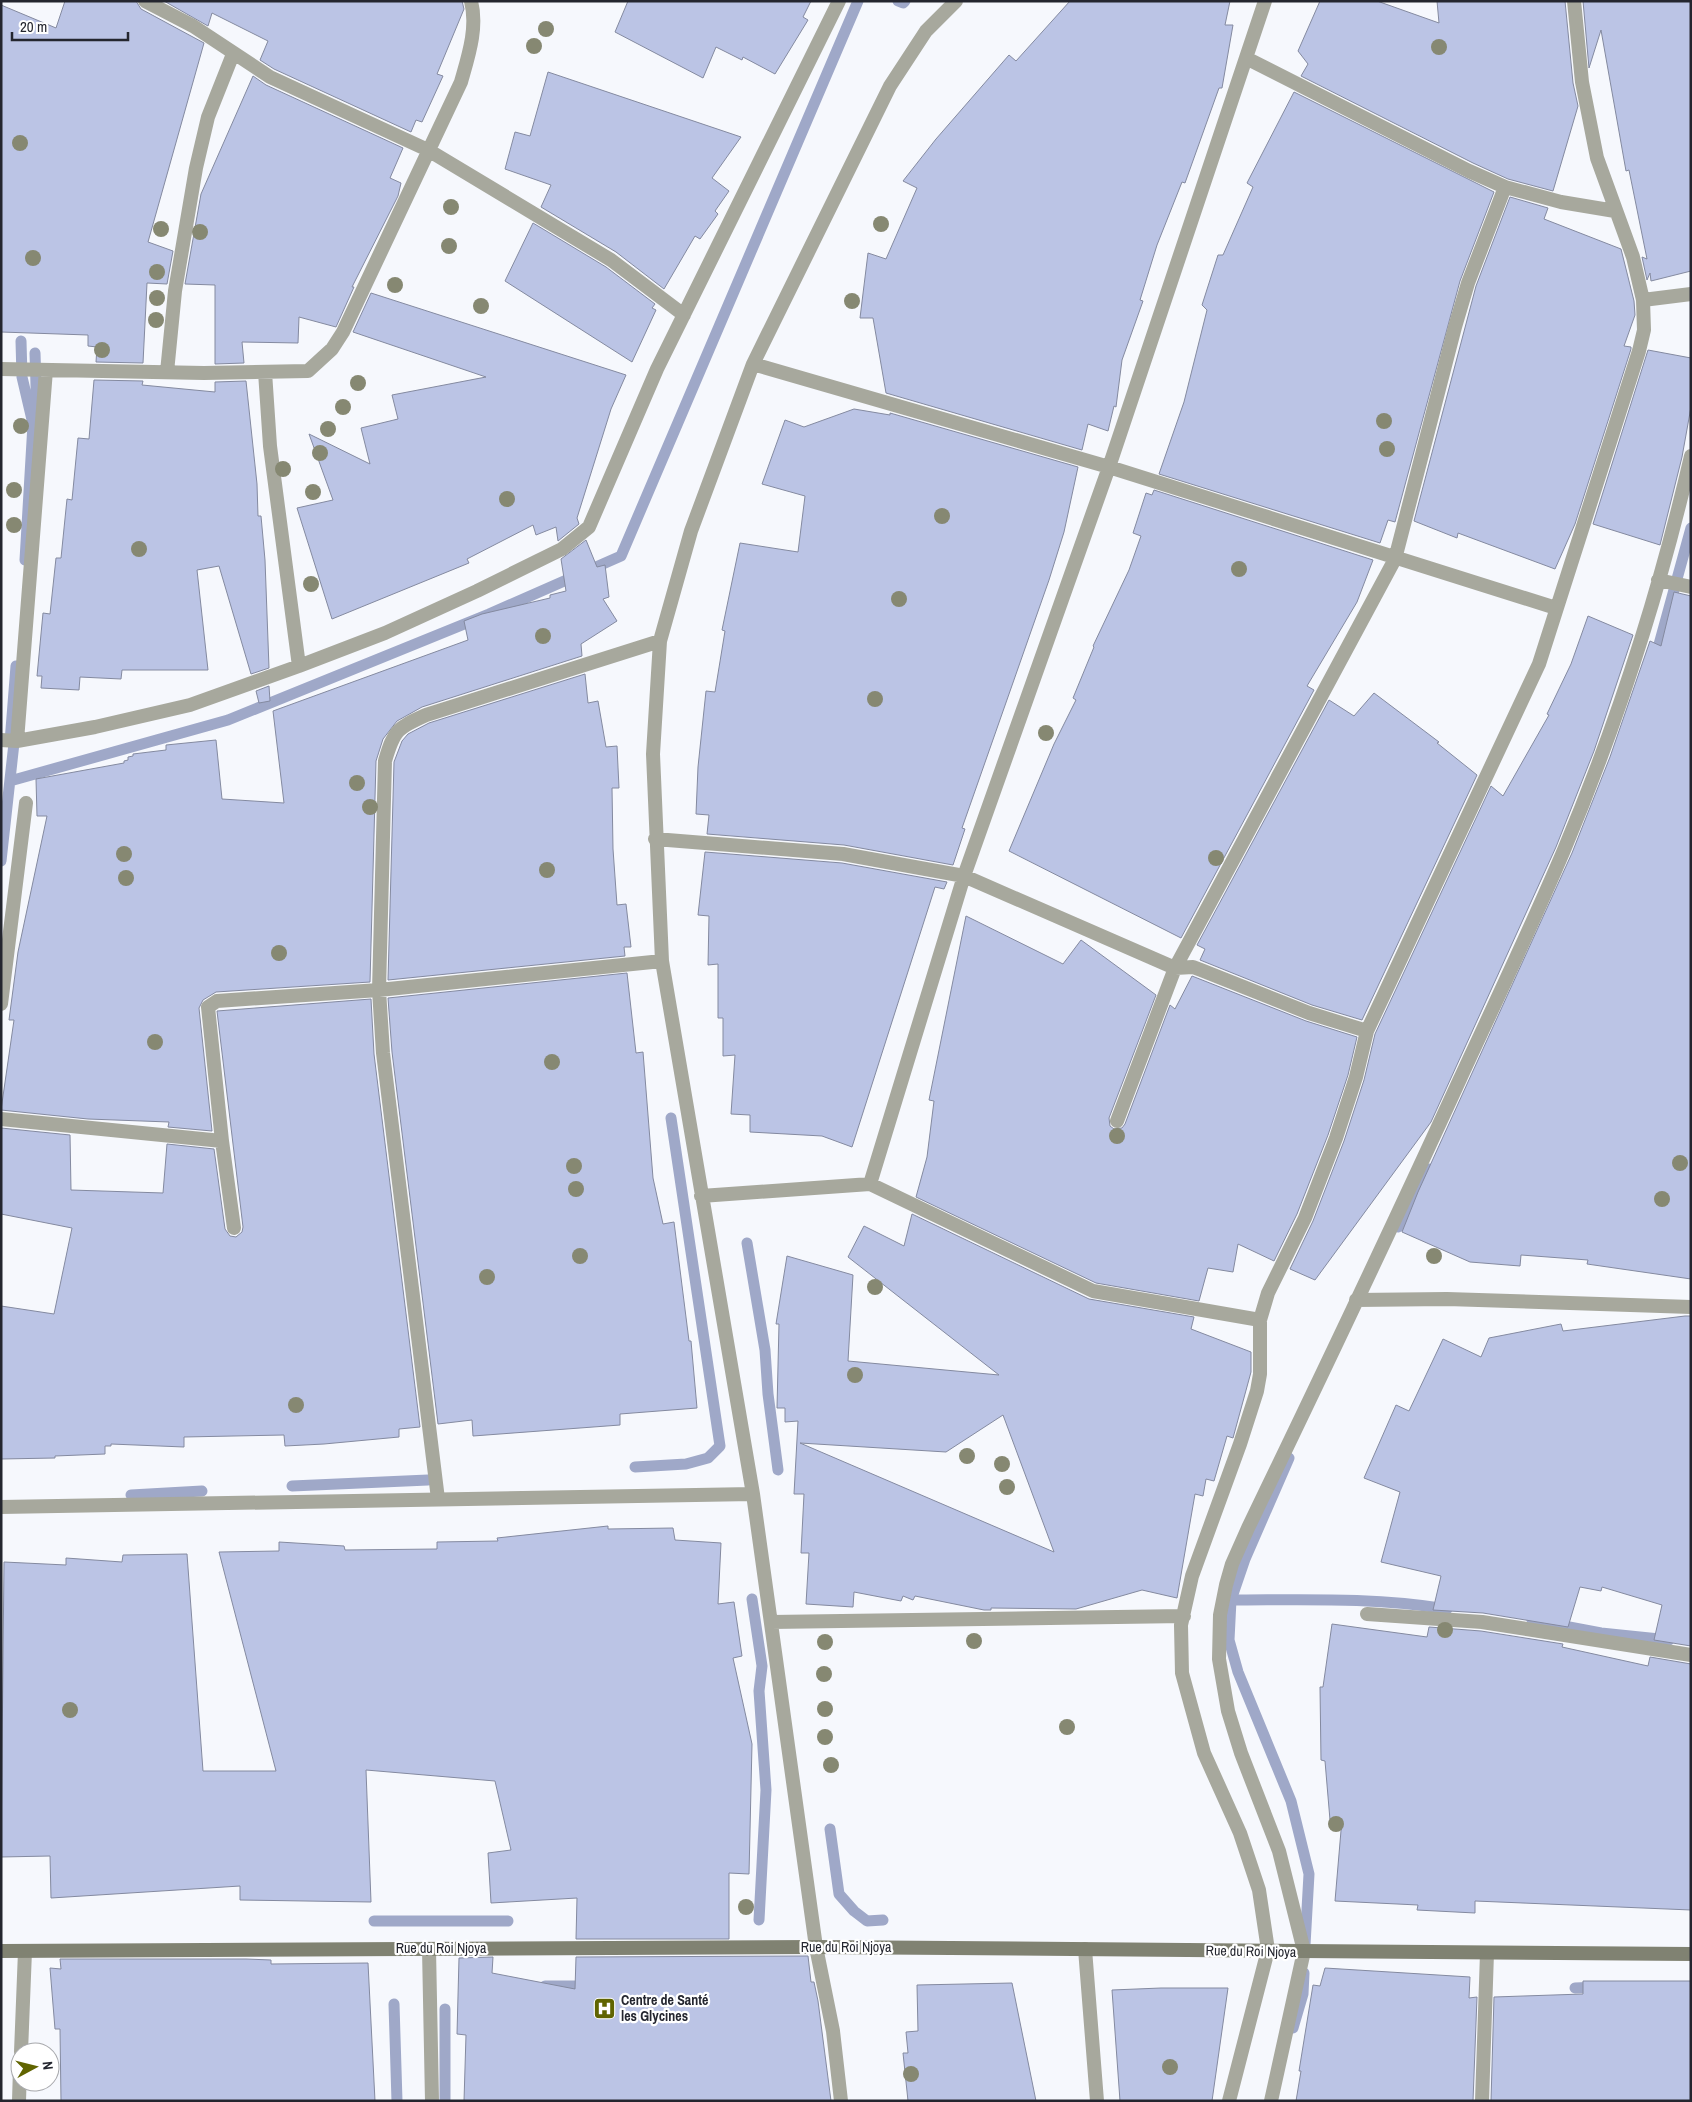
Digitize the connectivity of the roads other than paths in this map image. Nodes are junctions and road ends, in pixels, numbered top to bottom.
1 (145, 1) edge
2 (471, 1) edge
3 (839, 1) edge
4 (956, 1) edge
5 (1264, 1) edge
6 (1574, 1) edge
7 (233, 54) junction
8 (1246, 58) junction
9 (428, 150) junction
10 (1505, 187) junction
11 (1615, 211) junction
12 (1691, 294) edge
13 (1643, 300) junction
14 (684, 315) junction
15 (753, 364) junction
16 (1, 369) edge
17 (46, 370) junction
18 (167, 372) junction
19 (265, 372) junction
20 (1691, 456) edge
21 (1109, 468) junction
22 (1395, 559) junction
23 (1658, 580) junction
24 (1691, 587) edge
25 (1556, 608) junction
26 (660, 641) junction
27 (299, 666) junction
28 (1, 740) edge
29 (18, 741) junction
30 (26, 803) dead end
31 (656, 839) junction
32 (964, 876) junction
33 (662, 961) junction
34 (1175, 968) junction
35 (379, 990) junction
36 (1, 1004) edge
37 (1366, 1031) junction
38 (1, 1119) edge
39 (1117, 1121) dead end
40 (222, 1140) junction
41 (870, 1184) junction
42 (701, 1196) junction
43 (234, 1228) dead end
44 (1356, 1300) junction
45 (1691, 1306) edge
46 (1260, 1320) junction
47 (753, 1494) junction
48 (438, 1499) junction
49 (1, 1507) edge
50 (1367, 1614) dead end
51 (1184, 1616) junction
52 (771, 1622) junction
53 (1691, 1655) edge
54 (816, 1947) junction
55 (430, 1949) junction
56 (1085, 1949) junction
57 (1268, 1950) junction
58 (1, 1951) edge
59 (25, 1951) junction
60 (1304, 1951) junction
61 (1487, 1953) junction
62 (1691, 1954) edge
63 (21, 2042) edge
64 (432, 2101) edge
65 (841, 2101) edge
66 (1097, 2101) edge
67 (1229, 2101) edge
68 (1271, 2101) edge
69 (1482, 2101) edge

1 - 7 street
2 - 9 street
3 - 14 street
4 - 15 street
5 - 8 street
6 - 11 street
7 - 9 street
7 - 18 street
8 - 10 street
8 - 21 street
9 - 14 street
9 - 19 street
10 - 11 street
10 - 22 street
11 - 13 street
12 - 13 street
13 - 25 street
14 - 27 street
15 - 21 street
15 - 26 street
16 - 17 street
17 - 18 street
17 - 29 street
18 - 19 street
19 - 27 street
20 - 23 street
21 - 22 street
21 - 32 street
22 - 25 street
22 - 34 street
23 - 24 street
23 - 44 street
25 - 37 street
26 - 31 street
26 - 35 street
27 - 29 street
28 - 29 street
30 - 36 street
31 - 32 street
31 - 33 street
32 - 34 street
32 - 41 street
33 - 35 street
33 - 42 street
34 - 37 street
34 - 39 street
35 - 40 street
35 - 48 street
37 - 46 street
38 - 40 street
40 - 43 street
41 - 42 street
41 - 46 street
42 - 47 street
44 - 45 street
44 - 60 street
46 - 51 street
47 - 48 street
47 - 52 street
48 - 49 street
50 - 53 street
51 - 52 street
51 - 57 street
52 - 54 street
54 - 55 main road, Rue du Roi Njoya
54 - 56 main road, Rue du Roi Njoya
54 - 65 street
55 - 59 main road, Rue du Roi Njoya
55 - 64 street
56 - 57 main road, Rue du Roi Njoya
56 - 66 street
57 - 60 main road, Rue du Roi Njoya
57 - 67 street
58 - 59 main road, Rue du Roi Njoya
59 - 63 street
60 - 61 main road, Rue du Roi Njoya
60 - 68 street
61 - 62 main road, Rue du Roi Njoya
61 - 69 street

